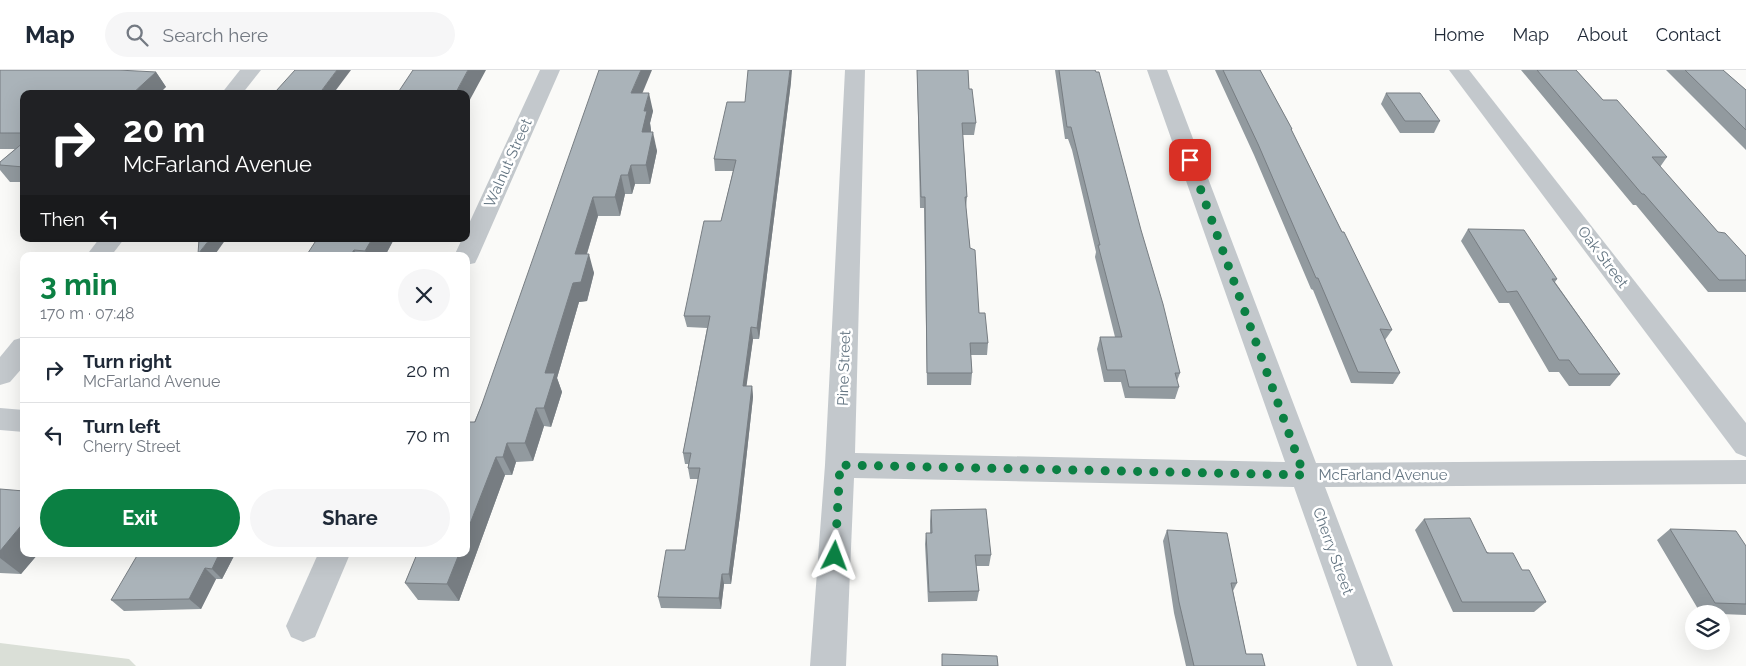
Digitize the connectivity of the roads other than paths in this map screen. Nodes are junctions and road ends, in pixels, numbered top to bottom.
1 (251, 70) edge
2 (550, 70) edge
3 (855, 70) edge
4 (1156, 70) edge
5 (1459, 70) edge
6 (234, 90) edge
7 (110, 242) edge
8 (101, 252) edge
9 (468, 252) edge
10 (20, 352) edge
11 (0, 376) edge
12 (0, 419) edge
13 (20, 421) edge
14 (1746, 445) edge
15 (840, 465) junction
16 (1746, 472) edge
17 (1304, 475) junction
18 (333, 557) edge
19 (303, 626) dead end
20 (828, 666) edge
21 (1375, 666) edge

1 - 6 street
2 - 9 street, Walnut Street
3 - 15 street, Pine Street
4 - 17 street, Cherry Street
5 - 14 street, Oak Street
7 - 8 street
10 - 11 street
12 - 13 street
15 - 17 street, McFarland Avenue
15 - 20 street, Pine Street
16 - 17 street, McFarland Avenue
17 - 21 street, Cherry Street
18 - 19 street

